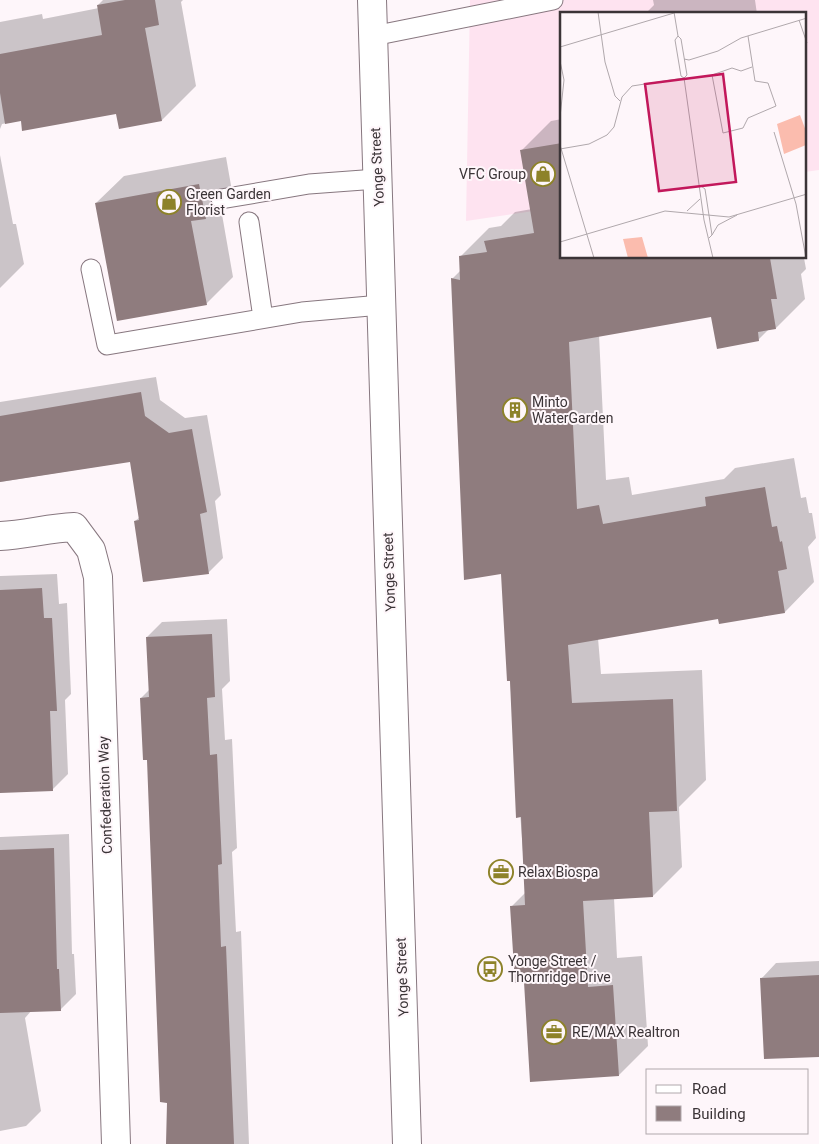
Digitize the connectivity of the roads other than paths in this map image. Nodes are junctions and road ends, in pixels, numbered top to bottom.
1 (371, 0) edge
2 (553, 0) edge
3 (372, 36) junction
4 (377, 179) junction
5 (221, 199) dead end
6 (248, 222) dead end
7 (91, 270) dead end
8 (381, 305) junction
9 (263, 318) junction
10 (0, 536) edge
11 (116, 1144) edge
12 (407, 1144) edge

1 - 3 main road, Yonge Street
2 - 3 lane
3 - 4 main road, Yonge Street
4 - 5 lane
4 - 8 main road, Yonge Street
6 - 9 lane
7 - 9 lane
8 - 9 lane
8 - 12 main road, Yonge Street
10 - 11 main road, Confederation Way

